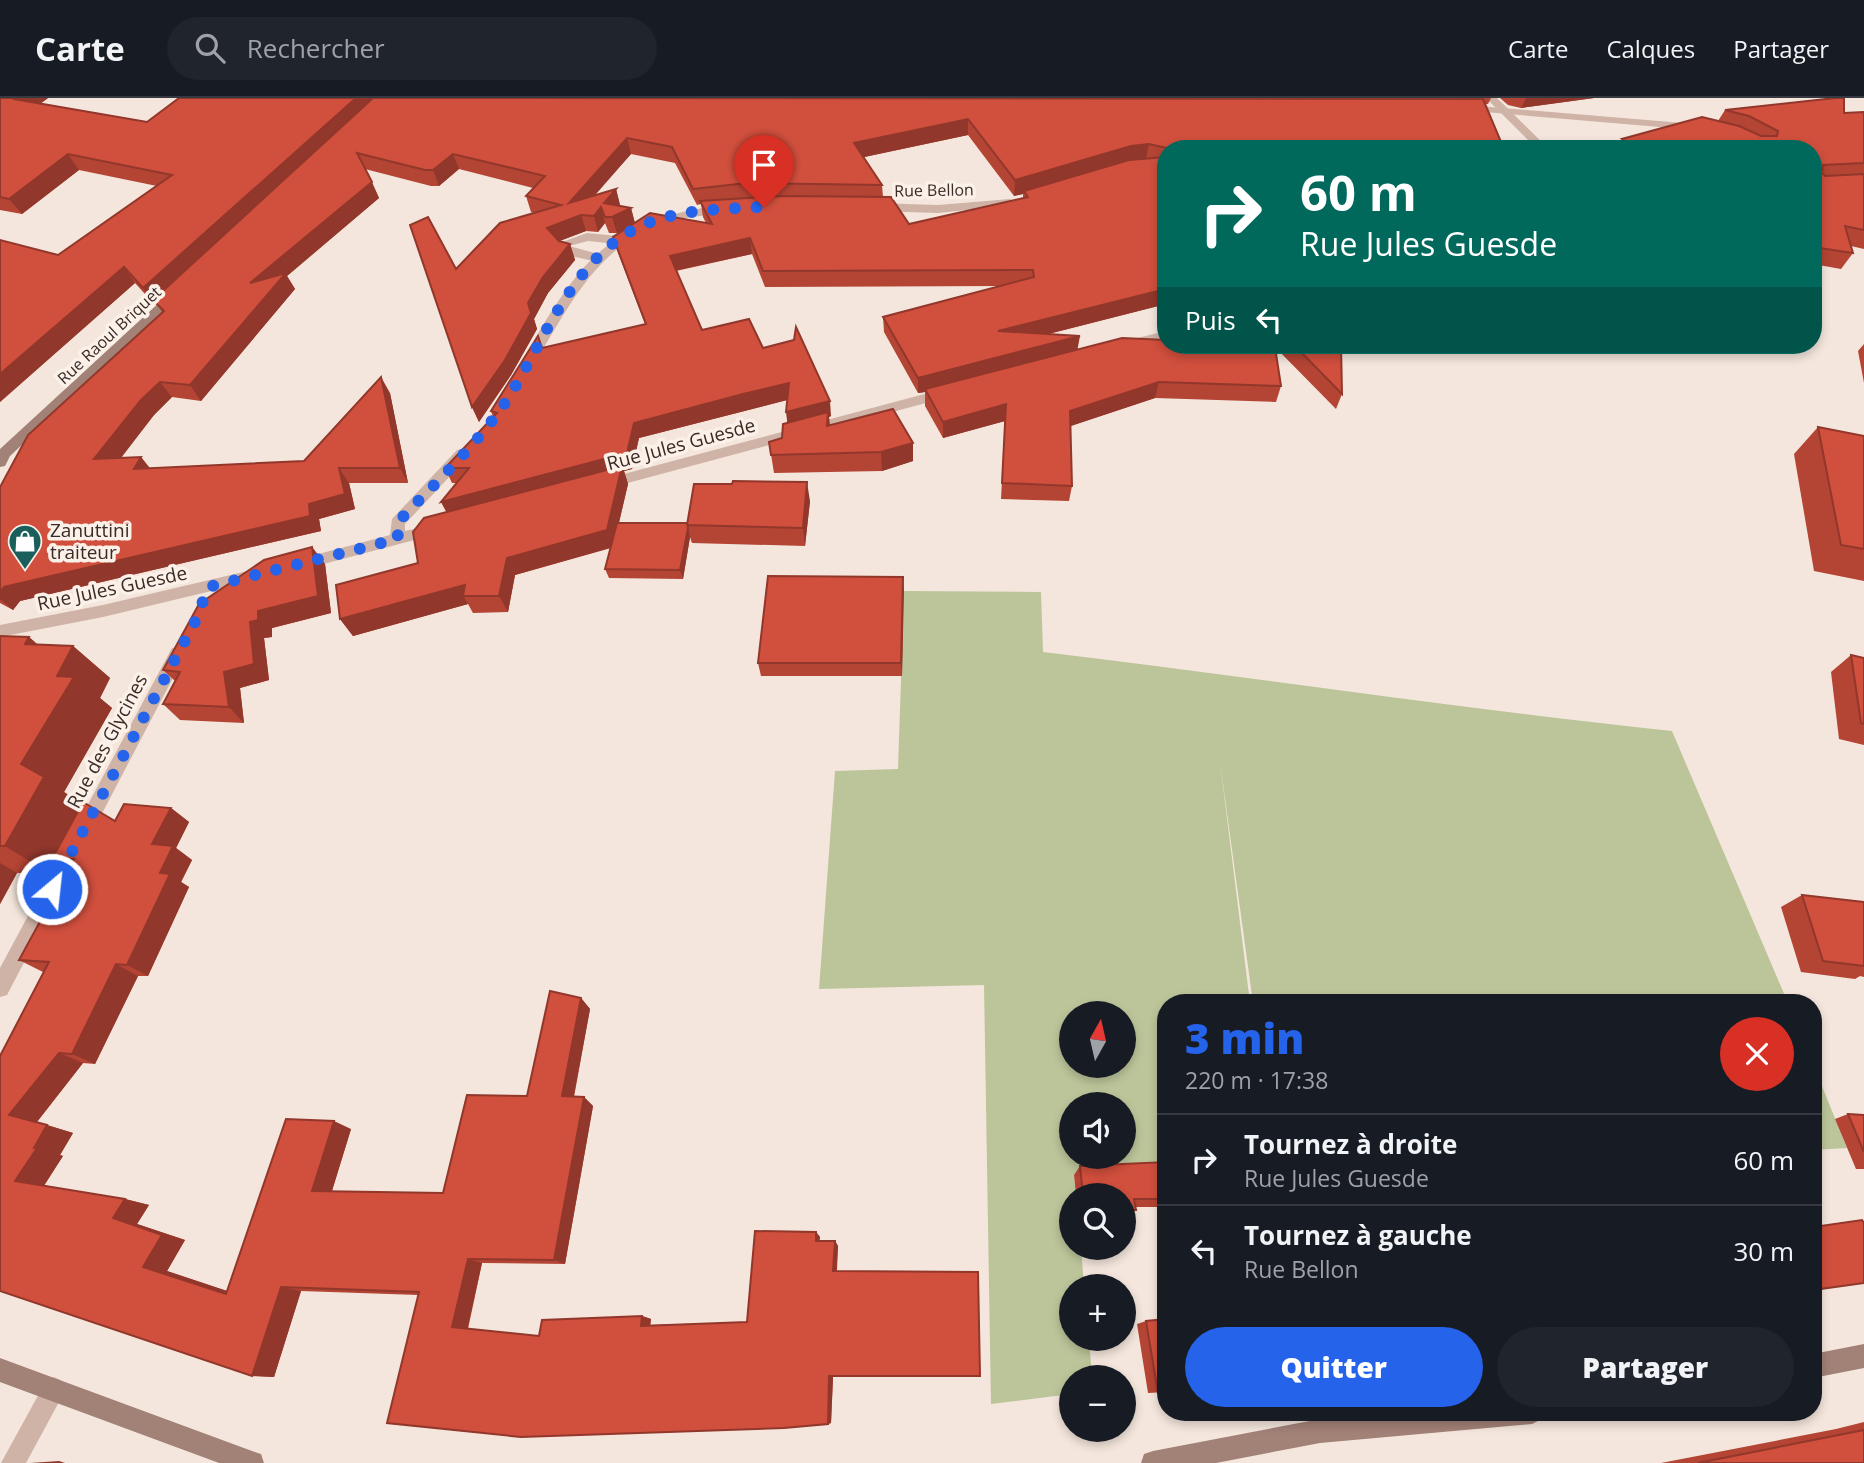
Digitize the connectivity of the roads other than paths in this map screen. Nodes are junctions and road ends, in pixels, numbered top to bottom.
1 (1491, 98) edge
2 (1455, 108) edge
3 (1503, 110) junction
4 (1710, 129) edge
5 (1535, 140) edge
6 (1020, 201) edge
7 (858, 207) edge
8 (737, 209) edge
9 (617, 240) junction
10 (598, 258) junction
11 (188, 283) edge
12 (1157, 337) edge
13 (1112, 349) edge
14 (524, 369) edge
15 (964, 388) edge
16 (471, 444) edge
17 (2, 457) edge
18 (586, 489) edge
19 (452, 524) edge
20 (398, 539) junction
21 (208, 587) junction
22 (201, 607) edge
23 (0, 631) edge
24 (184, 643) edge
25 (0, 988) edge
26 (1864, 1356) edge
27 (1822, 1364) edge
28 (0, 1370) edge
29 (54, 1390) junction
30 (1437, 1421) edge
31 (13, 1463) edge
32 (252, 1463) edge
33 (1153, 1463) edge

1 - 3 street
2 - 3 street
3 - 4 street
3 - 5 street
6 - 7 street, Rue Bellon
8 - 9 street
9 - 10 street
9 - 10 street
10 - 14 street
11 - 17 main road, Rue Raoul Briquet
12 - 13 street
15 - 18 street, Rue Jules Guesde
16 - 20 street
19 - 20 street, Rue Jules Guesde
20 - 21 street, Rue Jules Guesde
21 - 22 street
21 - 23 street, Rue Jules Guesde
24 - 25 street, Rue des Glycines
26 - 27 main road
28 - 29 main road
29 - 31 street
29 - 32 main road
30 - 33 main road

